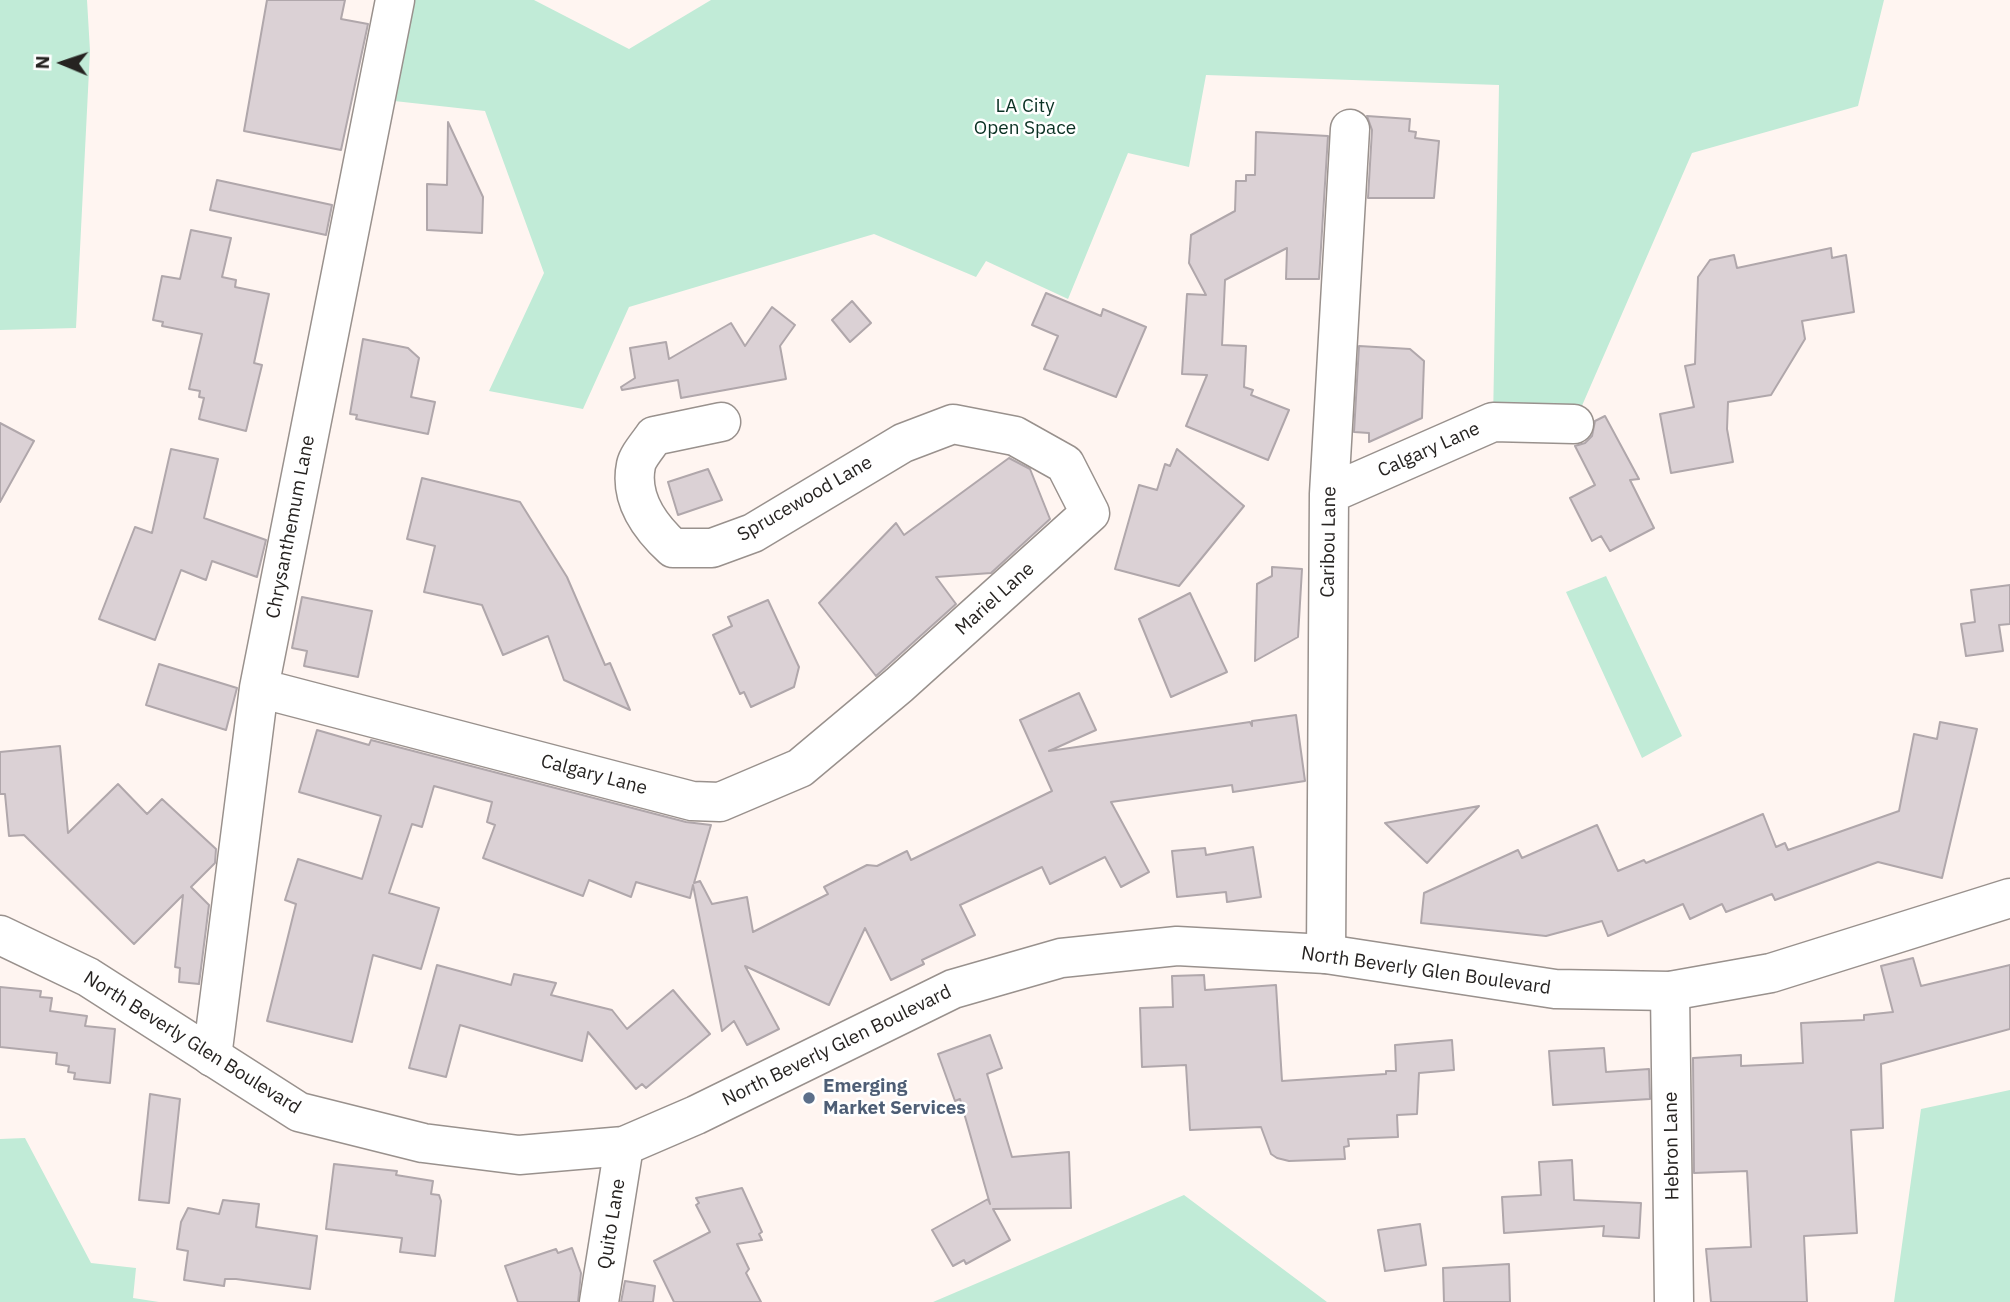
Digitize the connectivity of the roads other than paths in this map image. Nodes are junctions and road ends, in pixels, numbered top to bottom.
1 (395, 0) edge
2 (1350, 129) dead end
3 (721, 422) dead end
4 (1574, 424) dead end
5 (1329, 494) junction
6 (1090, 513) joint
7 (899, 685) joint
8 (259, 688) junction
9 (2010, 898) edge
10 (0, 935) edge
11 (1326, 954) junction
12 (1670, 991) junction
13 (212, 1057) junction
14 (624, 1146) junction
15 (599, 1302) edge
16 (1674, 1302) edge

1 - 8 street, Chrysanthemum Lane
2 - 5 street, Caribou Lane
3 - 6 street, Sprucewood Lane
4 - 5 street, Calgary Lane
5 - 11 street, Caribou Lane
6 - 7 street, Mariel Lane
7 - 8 street, Calgary Lane
8 - 13 street, Chrysanthemum Lane
9 - 12 street, North Beverly Glen Boulevard
10 - 13 street, North Beverly Glen Boulevard
11 - 12 street, North Beverly Glen Boulevard
11 - 14 street, North Beverly Glen Boulevard
12 - 16 street, Hebron Lane
13 - 14 street, North Beverly Glen Boulevard
14 - 15 street, Quito Lane

